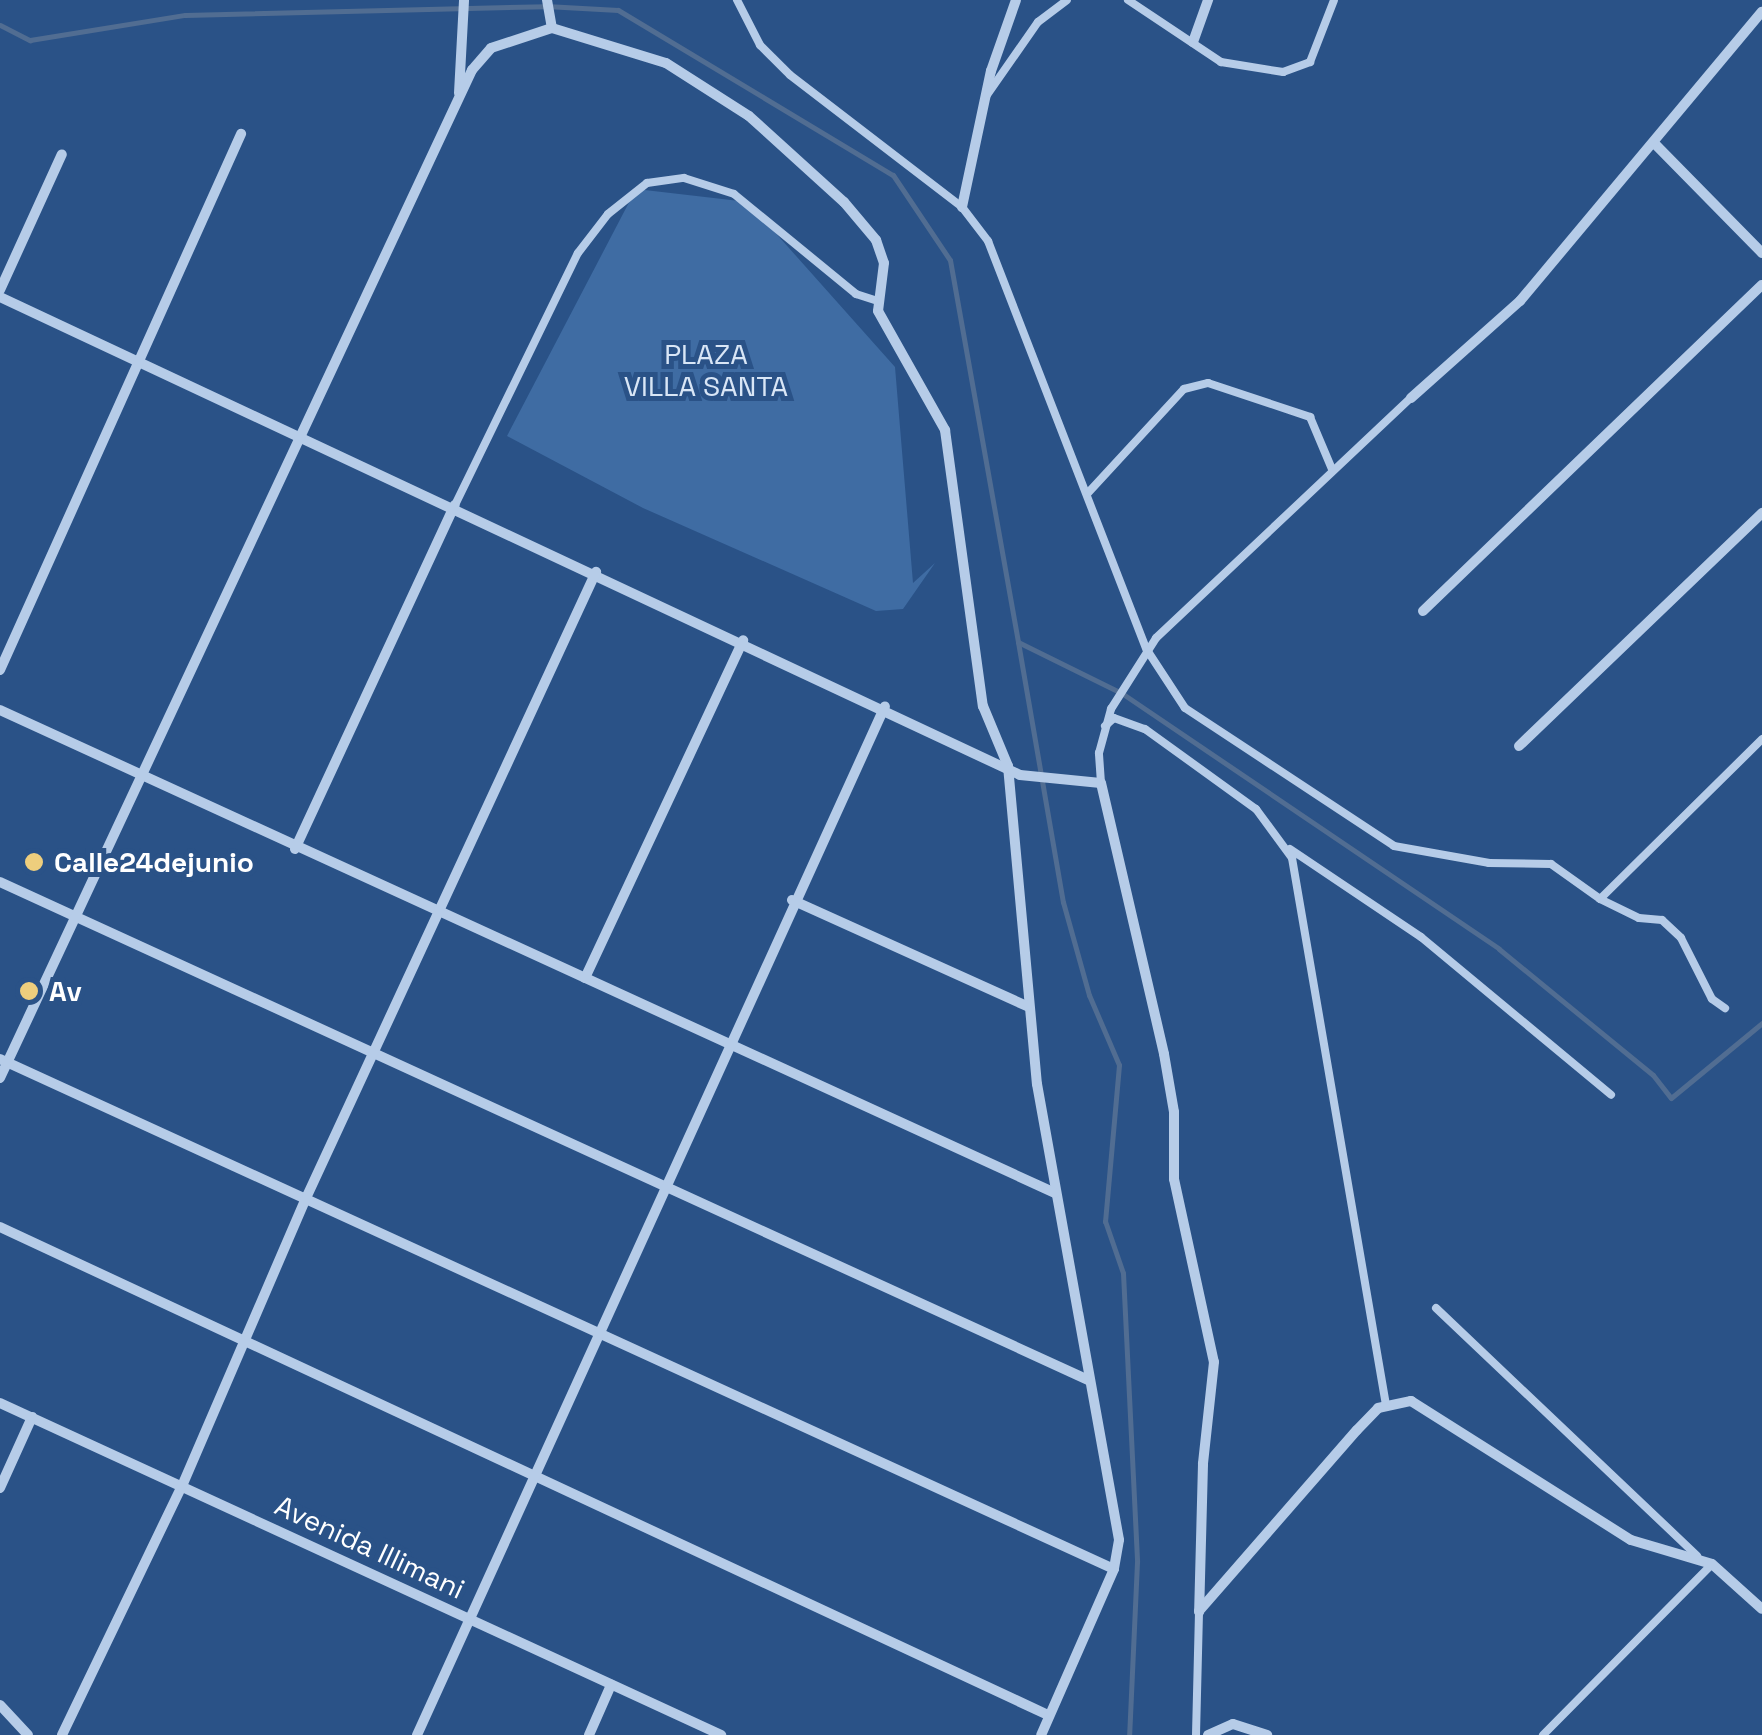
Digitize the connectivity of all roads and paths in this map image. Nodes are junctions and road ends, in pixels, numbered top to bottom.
1 (464, 0) edge
2 (546, 0) edge
3 (737, 0) edge
4 (1016, 0) edge
5 (1067, 0) edge
6 (1128, 0) edge
7 (1208, 0) edge
8 (1334, 0) edge
9 (1762, 12) edge
10 (552, 28) junction
11 (1193, 42) junction
12 (460, 96) junction
13 (986, 96) junction
14 (241, 134) dead end
15 (1655, 144) junction
16 (62, 154) dead end
17 (962, 207) junction
18 (1762, 254) edge
19 (1762, 285) edge
20 (0, 293) edge
21 (877, 301) junction
22 (137, 360) junction
23 (1411, 398) joint
24 (296, 434) junction
25 (1332, 469) junction
26 (1087, 494) junction
27 (454, 505) junction
28 (1762, 513) edge
29 (596, 572) junction
30 (1424, 611) dead end
31 (743, 640) junction
32 (1147, 650) junction
33 (0, 670) edge
34 (885, 706) junction
35 (0, 710) edge
36 (1105, 726) junction
37 (1762, 739) edge
38 (1519, 746) dead end
39 (1008, 766) junction
40 (137, 774) junction
41 (1101, 783) junction
42 (1287, 847) junction
43 (295, 849) junction
44 (0, 882) edge
45 (1600, 899) junction
46 (792, 900) junction
47 (440, 914) junction
48 (76, 917) junction
49 (584, 978) junction
50 (1029, 1007) junction
51 (1725, 1008) dead end
52 (728, 1044) junction
53 (376, 1055) junction
54 (4, 1060) edge
55 (0, 1078) edge
56 (1611, 1095) dead end
57 (666, 1188) junction
58 (1056, 1192) junction
59 (308, 1196) junction
60 (0, 1227) edge
61 (1436, 1308) dead end
62 (599, 1330) junction
63 (244, 1339) junction
64 (1088, 1380) junction
65 (0, 1403) edge
66 (1386, 1406) junction
67 (32, 1418) junction
68 (534, 1472) junction
69 (182, 1486) junction
70 (0, 1488) edge
71 (1697, 1556) junction
72 (1712, 1564) junction
73 (1114, 1569) junction
74 (1762, 1610) edge
75 (1199, 1612) junction
76 (471, 1618) junction
77 (611, 1685) junction
78 (0, 1705) edge
79 (1048, 1715) junction
80 (28, 1735) edge
81 (62, 1735) edge
82 (417, 1735) edge
83 (589, 1735) edge
84 (721, 1735) edge
85 (1041, 1735) edge
86 (1196, 1735) edge
87 (1208, 1735) edge
88 (1267, 1735) edge
89 (1543, 1735) edge

1 - 12 street
2 - 10 street
3 - 17 lane
4 - 13 street
5 - 13 lane
6 - 11 lane
7 - 11 street
8 - 11 lane
9 - 15 street
10 - 12 street
10 - 21 street
12 - 24 street
13 - 17 street
14 - 22 street
15 - 18 street
15 - 23 street
16 - 20 street
17 - 26 lane
19 - 30 street
20 - 22 street
21 - 27 lane
21 - 39 street
22 - 24 street
22 - 33 street
23 - 25 lane
24 - 27 street
24 - 40 street
25 - 26 lane
25 - 32 lane
26 - 32 lane
27 - 29 street
27 - 43 street
28 - 38 street
29 - 31 street
29 - 47 street
31 - 34 street
31 - 49 street
32 - 36 lane
32 - 45 lane
34 - 39 street
34 - 46 street
35 - 40 street
36 - 41 lane
36 - 42 lane
37 - 45 lane
39 - 41 street
39 - 50 street
40 - 43 street
40 - 48 street
41 - 75 street
42 - 56 lane
42 - 66 lane
43 - 47 street
44 - 48 street
45 - 51 lane
46 - 50 street
46 - 52 street
47 - 49 street
47 - 53 street
48 - 53 street
48 - 54 street
49 - 52 street
50 - 58 street
52 - 57 street
52 - 58 street
53 - 57 street
53 - 59 street
54 - 55 street
54 - 59 street
57 - 62 street
57 - 64 street
58 - 64 street
59 - 62 street
59 - 63 street
60 - 63 street
61 - 71 lane
62 - 68 street
62 - 73 street
63 - 68 street
63 - 69 street
64 - 73 street
65 - 67 street, Avenida Illimani
66 - 71 street
66 - 75 street
67 - 69 street, Avenida Illimani
67 - 70 street
68 - 76 street
68 - 79 street
69 - 76 street, Avenida Illimani
69 - 81 street
71 - 72 street
72 - 74 street
72 - 89 lane
73 - 79 street
75 - 86 lane
76 - 77 street, Avenida Illimani
76 - 82 street
77 - 83 street
77 - 84 street, Avenida Illimani
78 - 80 street
79 - 85 street
87 - 88 street

